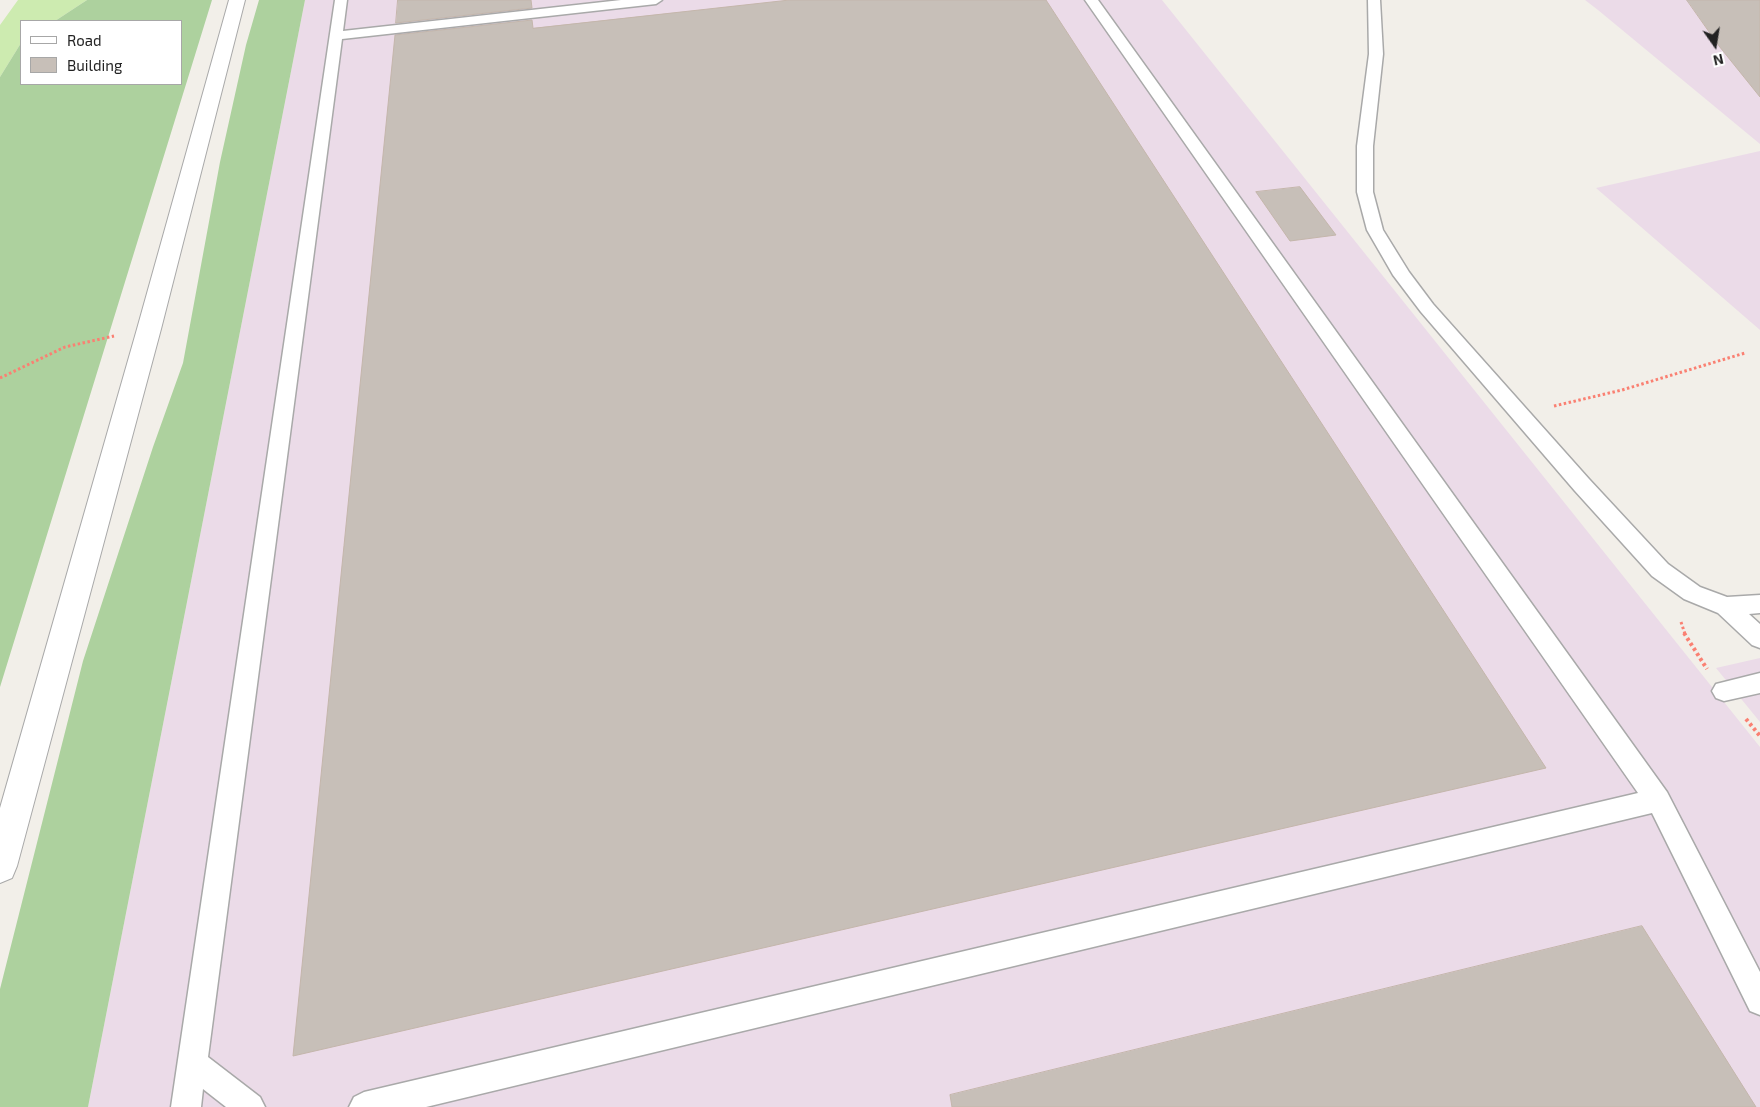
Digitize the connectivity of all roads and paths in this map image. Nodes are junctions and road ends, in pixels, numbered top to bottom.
1 (237, 0) edge
2 (341, 0) edge
3 (656, 0) edge
4 (1091, 0) edge
5 (1374, 0) edge
6 (336, 36) junction
7 (149, 329) junction
8 (1745, 352) dead end
9 (0, 378) edge
10 (1518, 411) junction
11 (1760, 604) edge
12 (1726, 606) junction
13 (1760, 638) edge
14 (1760, 683) edge
15 (1724, 691) dead end
16 (1658, 800) junction
17 (0, 866) edge
18 (1760, 1000) edge
19 (193, 1063) junction
20 (186, 1107) edge
21 (250, 1107) edge
22 (364, 1107) edge

1 - 7 street
2 - 6 lane
3 - 6 lane
4 - 16 lane
5 - 10 lane
6 - 19 lane
7 - 9 path
7 - 17 street
8 - 10 path
10 - 12 lane
11 - 12 lane
12 - 13 lane
14 - 15 lane
16 - 18 lane
16 - 22 lane
19 - 20 lane
19 - 21 lane

